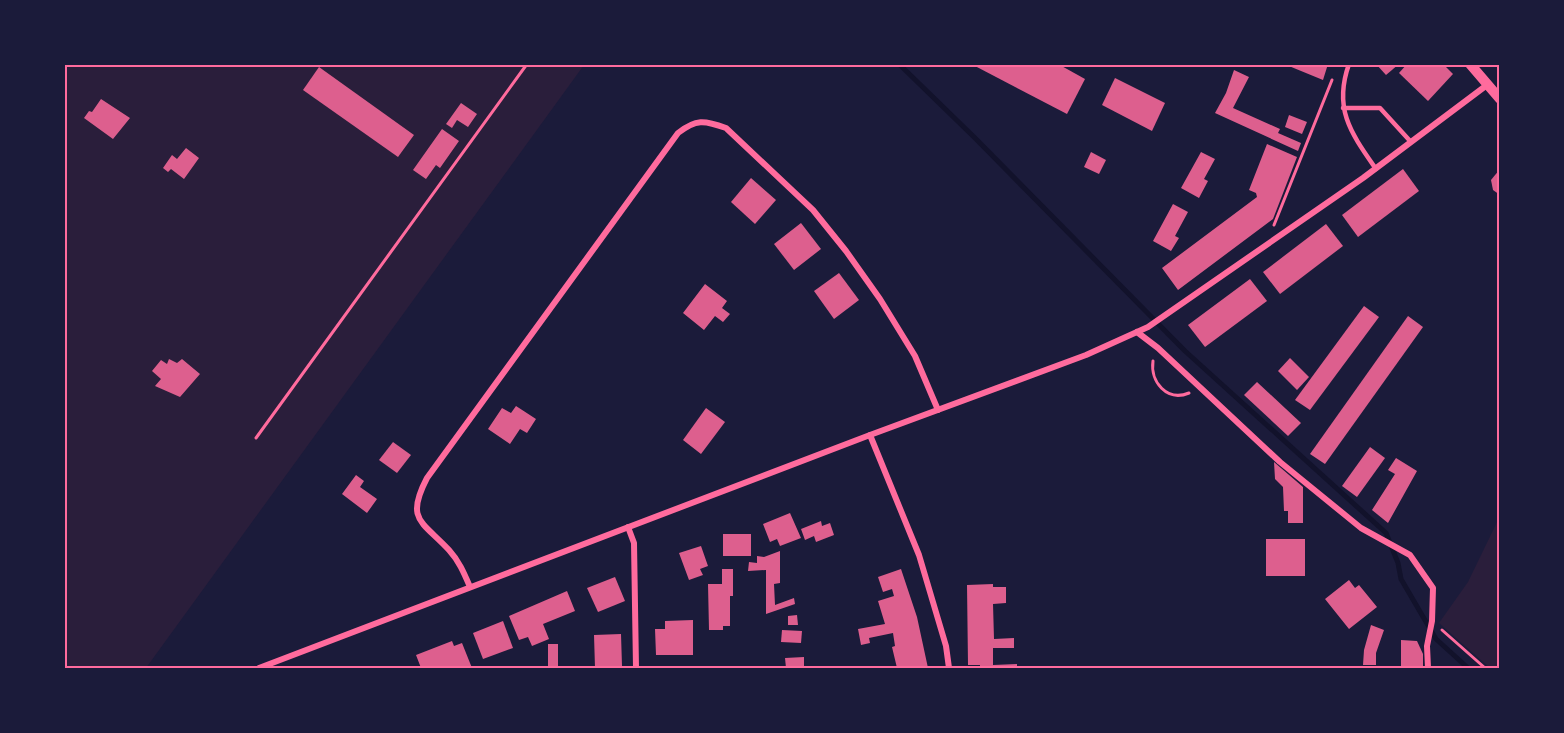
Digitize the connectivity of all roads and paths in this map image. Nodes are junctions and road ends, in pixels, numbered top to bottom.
1 (527, 64) edge
2 (1086, 64) edge
3 (1094, 64) edge
4 (1349, 64) edge
5 (1470, 64) edge
6 (1334, 73) dead end
7 (1486, 85) junction
8 (1500, 99) edge
9 (1343, 108) junction
10 (1411, 142) junction
11 (1376, 169) junction
12 (1280, 236) junction
13 (1137, 332) junction
14 (1158, 348) junction
15 (1198, 386) junction
16 (938, 410) junction
17 (870, 435) junction
18 (256, 438) dead end
19 (628, 527) junction
20 (470, 587) junction
21 (1432, 621) junction
22 (268, 667) edge
23 (260, 669) edge
24 (636, 669) edge
25 (949, 669) edge
26 (1428, 669) edge
27 (1485, 669) edge

1 - 18 path
2 - 3 lane
4 - 9 lane
5 - 7 street
6 - 12 path
7 - 8 street
7 - 10 street
9 - 10 lane
9 - 11 lane
10 - 11 street
11 - 12 street
12 - 13 street
13 - 14 street
13 - 16 street
14 - 15 street
14 - 15 path
15 - 21 street
16 - 17 street
16 - 20 street
17 - 19 street
17 - 25 street
19 - 20 street
19 - 24 street
20 - 22 street
21 - 26 street
21 - 27 path
22 - 23 street

